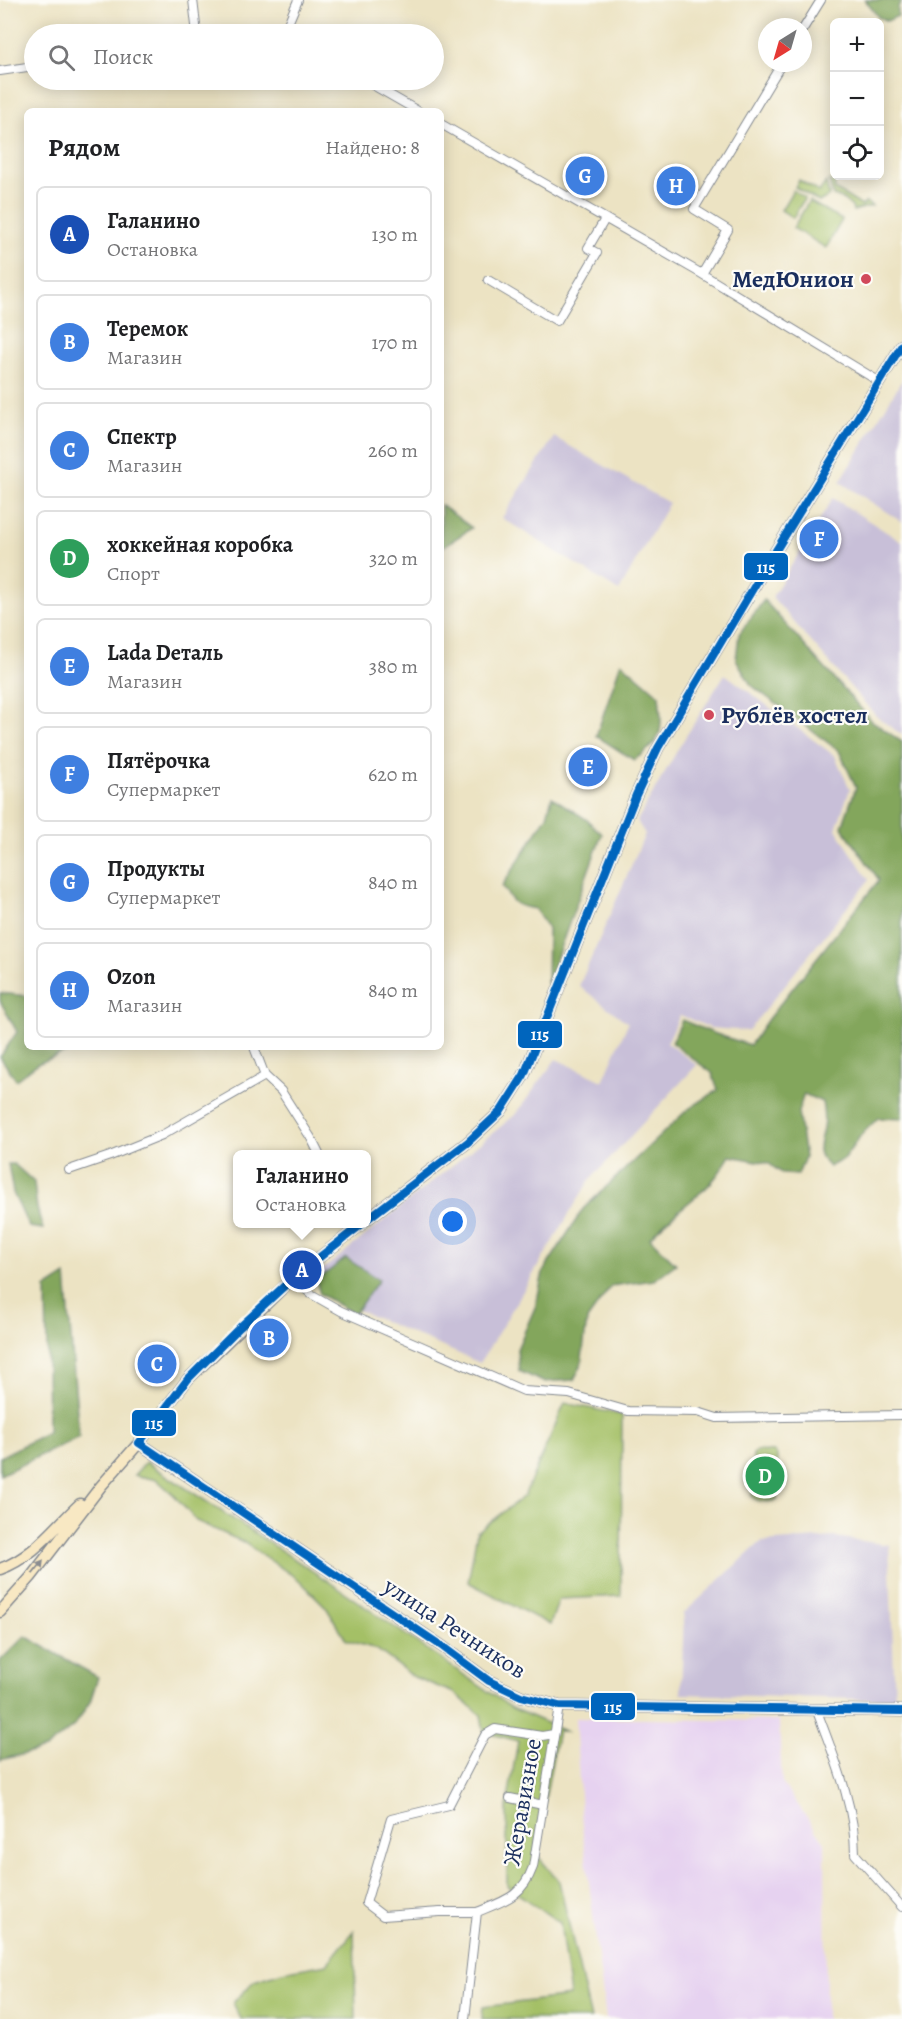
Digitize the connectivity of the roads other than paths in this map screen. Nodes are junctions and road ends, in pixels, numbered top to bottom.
1 (193, 0) edge
2 (298, 0) edge
3 (821, 0) edge
4 (810, 18) edge
5 (196, 24) edge
6 (290, 24) edge
7 (24, 67) edge
8 (0, 71) edge
9 (777, 72) edge
10 (381, 90) edge
11 (413, 108) edge
12 (444, 126) edge
13 (605, 219) junction
14 (702, 274) junction
15 (488, 280) dead end
16 (902, 345) edge
17 (880, 382) junction
18 (255, 1050) edge
19 (265, 1076) junction
20 (316, 1150) edge
21 (69, 1170) dead end
22 (371, 1216) edge
23 (357, 1228) edge
24 (293, 1278) junction
25 (902, 1415) edge
26 (139, 1443) junction
27 (101, 1486) junction
28 (1, 1568) edge
29 (0, 1612) edge
30 (559, 1706) junction
31 (817, 1711) junction
32 (902, 1712) edge
33 (554, 1734) junction
34 (510, 1798) dead end
35 (543, 1805) junction
36 (902, 1907) edge
37 (477, 1912) junction
38 (465, 2019) edge

1 - 5 street
2 - 6 street
3 - 4 street
7 - 8 street
9 - 14 street
10 - 11 street
12 - 13 street
13 - 14 street
13 - 15 street
14 - 17 street
16 - 17 street
17 - 22 street
18 - 19 street
19 - 20 street
19 - 21 street
23 - 24 street
24 - 25 street
24 - 26 street
26 - 27 street
26 - 30 street, улица Речников
27 - 28 street
29 -> 27 street
30 - 31 street, улица Речников
30 - 33 street, Жеравизное
31 - 32 street, улица Речников
31 - 36 street
33 - 35 street, Жеравизное
33 - 37 street
34 - 35 street
35 - 37 street, Жеравизное
37 - 38 street

